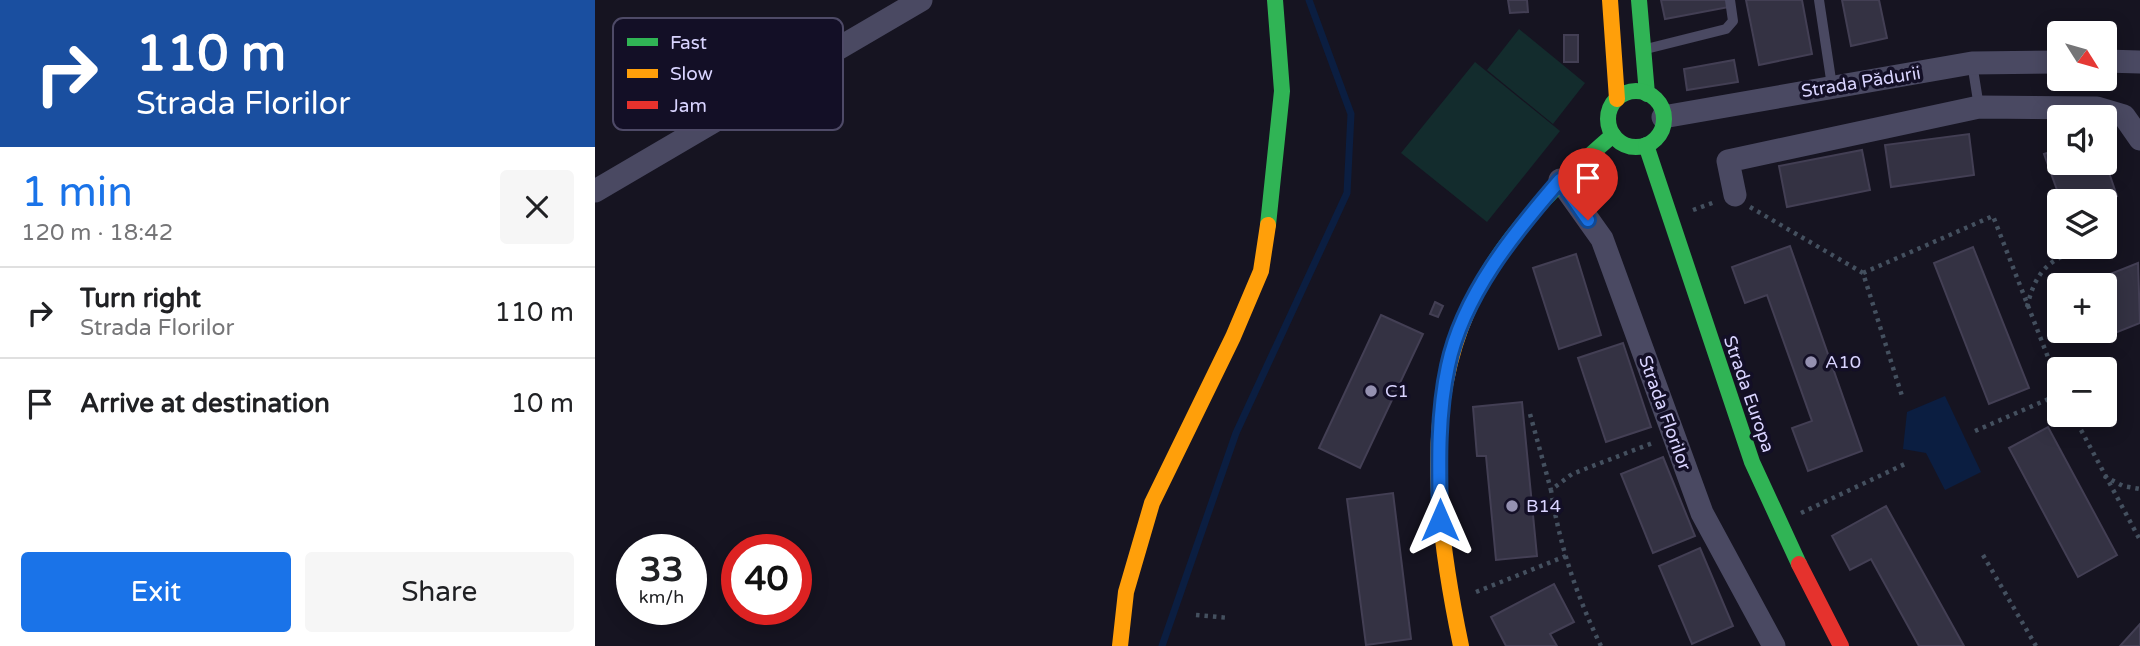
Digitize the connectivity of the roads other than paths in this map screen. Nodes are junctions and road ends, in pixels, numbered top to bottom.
1 (921, 0) edge
2 (1275, 0) edge
3 (1610, 0) edge
4 (1639, 0) edge
5 (1730, 0) edge
6 (1819, 0) edge
7 (843, 46) edge
8 (1644, 50) junction
9 (2117, 61) edge
10 (2047, 62) edge
11 (2140, 62) edge
12 (1972, 63) junction
13 (1832, 86) junction
14 (1647, 94) junction
15 (1617, 99) junction
16 (1979, 107) junction
17 (1664, 117) junction
18 (699, 130) edge
19 (1613, 135) junction
20 (2140, 139) edge
21 (1646, 145) junction
22 (1560, 180) junction
23 (595, 191) edge
24 (1735, 195) road end
25 (1120, 646) edge
26 (1461, 646) edge
27 (1774, 646) edge
28 (1841, 646) edge

1 - 7 street
2 - 25 street
3 - 15 street
4 - 8 street
5 - 8 lane
6 - 13 lane
8 - 14 street
9 - 11 street
10 - 12 street, Strada Pădurii
12 - 13 street, Strada Pădurii
12 - 16 lane
13 - 17 street, Strada Pădurii
14 - 15 street
14 - 17 street
15 - 19 street
16 - 20 street
16 - 24 street
17 - 21 street
18 - 23 street
19 - 21 street
19 - 22 street
21 - 28 street, Strada Europa
22 - 26 street
22 - 27 street, Strada Florilor

